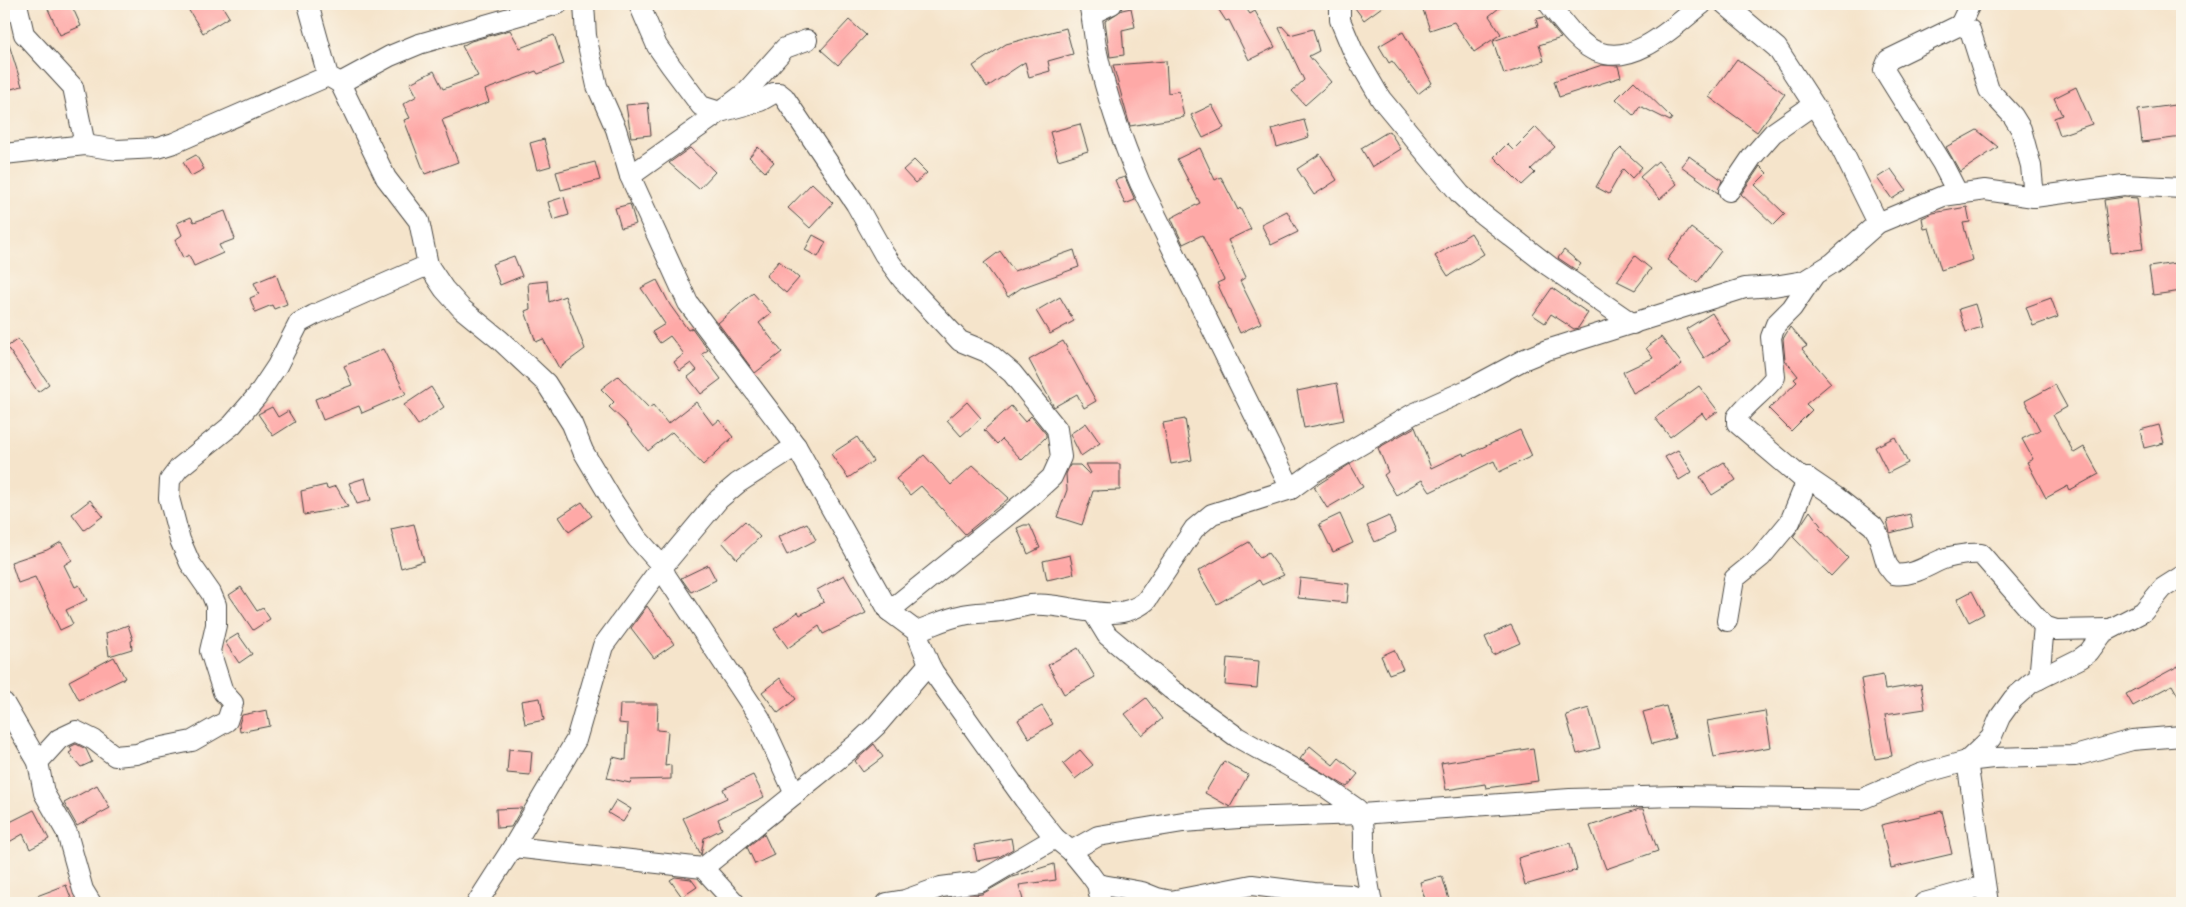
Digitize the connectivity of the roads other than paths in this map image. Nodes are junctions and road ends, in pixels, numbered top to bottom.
1 (17, 4) edge
2 (308, 4) edge
3 (558, 4) edge
4 (582, 4) edge
5 (639, 4) edge
6 (1112, 4) edge
7 (1340, 4) edge
8 (1549, 4) edge
9 (1702, 4) edge
10 (1725, 4) edge
11 (1970, 4) edge
12 (1090, 9) edge
13 (1960, 25) junction
14 (807, 40) dead end
15 (334, 79) junction
16 (1813, 105) junction
17 (720, 112) junction
18 (86, 145) junction
19 (4, 154) edge
20 (630, 176) junction
21 (2182, 188) edge
22 (1729, 192) dead end
23 (1958, 194) junction
24 (2034, 197) junction
25 (1878, 223) junction
26 (428, 265) junction
27 (1813, 277) junction
28 (1633, 324) junction
29 (796, 446) junction
30 (1808, 478) junction
31 (1291, 489) junction
32 (662, 566) junction
33 (2182, 576) edge
34 (889, 611) junction
35 (1093, 612) junction
36 (1727, 621) dead end
37 (2044, 626) junction
38 (2109, 629) junction
39 (916, 631) junction
40 (929, 664) junction
41 (2039, 679) junction
42 (4, 703) edge
43 (2182, 736) edge
44 (1967, 761) junction
45 (38, 762) junction
46 (795, 794) junction
47 (1361, 814) junction
48 (1055, 838) junction
49 (513, 846) junction
50 (1071, 851) junction
51 (703, 868) junction
52 (1099, 894) edge
53 (1986, 895) edge
54 (91, 903) edge
55 (477, 903) edge
56 (736, 903) edge
57 (887, 903) edge
58 (1372, 903) edge
59 (1924, 903) edge

1 - 18 street
2 - 15 street
3 - 15 street
4 - 20 street
5 - 17 street
6 - 12 street
7 - 28 street
8 - 9 street
10 - 16 street
11 - 13 street
12 - 31 street
13 - 23 street
13 - 24 street
14 - 17 street
15 - 18 street
15 - 26 street
16 - 22 street
16 - 25 street
17 - 20 street
17 - 34 street
18 - 19 street
20 - 29 street
21 - 24 street
23 - 24 street
23 - 25 street
25 - 27 street
26 - 32 street
26 - 45 street
27 - 28 street
27 - 30 street
28 - 31 street
29 - 32 street
29 - 34 street
30 - 36 street
30 - 37 street
31 - 35 street
32 - 46 street
32 - 49 street
33 - 38 street
34 - 39 street
35 - 39 street
35 - 47 street
37 - 38 street
37 - 41 street
38 - 41 street
39 - 40 street
40 - 46 street
40 - 48 street
41 - 44 street
42 - 45 street
43 - 44 street
44 - 47 street
44 - 53 street
45 - 54 street
46 - 51 street
47 - 50 street
47 - 58 street
48 - 50 street
48 - 57 street
49 - 51 street
49 - 55 street
50 - 52 street
51 - 56 street
52 - 58 street
53 - 59 street

